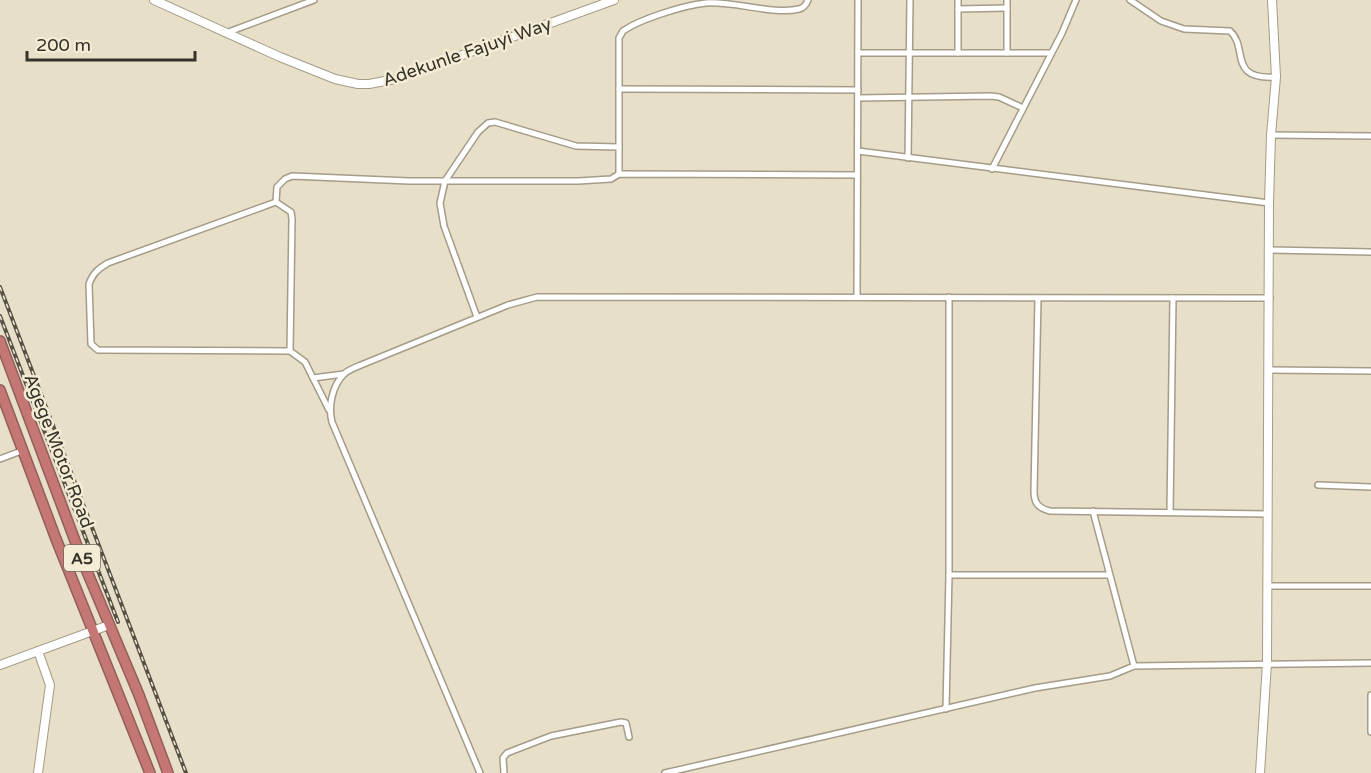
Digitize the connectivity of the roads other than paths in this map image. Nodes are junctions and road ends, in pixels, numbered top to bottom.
1 (154, 0) edge
2 (314, 0) edge
3 (615, 0) edge
4 (808, 0) edge
5 (858, 0) edge
6 (910, 0) edge
7 (958, 0) edge
8 (1007, 0) edge
9 (1076, 0) edge
10 (1130, 0) edge
11 (1272, 0) edge
12 (1007, 8) junction
13 (958, 9) junction
14 (225, 33) junction
15 (858, 53) junction
16 (909, 53) junction
17 (958, 53) junction
18 (1007, 53) junction
19 (1051, 53) junction
20 (1276, 77) junction
21 (619, 89) junction
22 (858, 90) junction
23 (910, 96) junction
24 (858, 98) junction
25 (1023, 108) junction
26 (1270, 135) junction
27 (1371, 136) edge
28 (618, 147) junction
29 (858, 151) junction
30 (908, 158) junction
31 (992, 169) junction
32 (619, 174) junction
33 (857, 175) junction
34 (445, 181) junction
35 (276, 202) junction
36 (1269, 203) junction
37 (1269, 250) junction
38 (1371, 252) edge
39 (857, 297) junction
40 (949, 297) junction
41 (1038, 298) junction
42 (1173, 298) junction
43 (1270, 298) junction
44 (477, 318) junction
45 (0, 341) edge
46 (290, 351) junction
47 (1270, 370) junction
48 (1371, 371) edge
49 (344, 374) junction
50 (313, 378) junction
51 (0, 390) edge
52 (329, 410) junction
53 (24, 450) junction
54 (0, 459) edge
55 (1318, 485) dead end
56 (1371, 487) edge
57 (1093, 511) junction
58 (1170, 512) junction
59 (1268, 514) junction
60 (949, 575) junction
61 (1109, 575) junction
62 (1268, 586) junction
63 (1371, 586) edge
64 (109, 625) junction
65 (93, 631) junction
66 (38, 651) junction
67 (1267, 663) junction
68 (1371, 663) edge
69 (0, 665) edge
70 (1134, 666) junction
71 (1371, 694) edge
72 (946, 709) junction
73 (1371, 732) edge
74 (629, 737) dead end
75 (38, 773) edge
76 (150, 773) edge
77 (168, 773) edge
78 (480, 773) edge
79 (504, 773) edge
80 (665, 773) edge
81 (1260, 773) edge

1 - 14 street, Adekunle Fajuyi Way
2 - 14 street
3 - 14 street, Adekunle Fajuyi Way
4 - 21 street
5 - 15 street
6 - 16 street
7 - 13 street
8 - 12 street
9 - 19 street
10 - 20 street
11 - 20 street
12 - 13 street
12 - 18 street
13 - 17 street
15 - 16 street
15 - 22 street
16 - 17 street
16 - 23 street
17 - 18 street
18 - 19 street
19 - 25 street
20 - 26 street
21 - 22 street
21 - 28 street
22 - 24 street
23 - 24 street
23 - 25 street
23 - 30 street
24 - 29 street
25 - 31 street
26 - 27 street
26 - 36 street
28 - 32 street
28 - 34 street
29 - 30 street
29 - 33 street
30 - 31 street
31 - 36 street
32 - 33 street
32 - 34 street
33 - 39 street
34 - 35 street
34 - 44 street
35 - 46 street
35 - 46 street
36 - 37 street
37 - 38 street
37 - 43 street
39 - 40 street
39 - 44 street
40 - 41 street
40 - 60 street
41 - 42 street
41 - 57 street
42 - 43 street
42 - 58 street
43 - 47 street
44 - 49 street
45 - 64 highway, Agege Motor Road / A5
46 - 50 street
47 - 48 street
47 - 59 street
49 - 50 street
49 - 52 street
50 - 52 street
51 - 53 highway, Agege Motor Road / A5
52 - 78 street
53 - 54 street
53 - 65 highway, Agege Motor Road / A5
55 - 56 street
57 - 58 street
57 - 61 street
58 - 59 street
59 - 62 street
60 - 61 street
60 - 72 street
61 - 70 street
62 - 63 street
62 - 67 street
64 - 65 street
64 - 77 highway, Agege Motor Road / A5
65 - 66 street
65 - 76 highway, Agege Motor Road / A5
66 - 69 street
66 - 75 street
67 - 68 street
67 - 70 street
67 - 81 street
70 - 72 street
71 - 73 street
72 - 80 street
74 - 79 street

